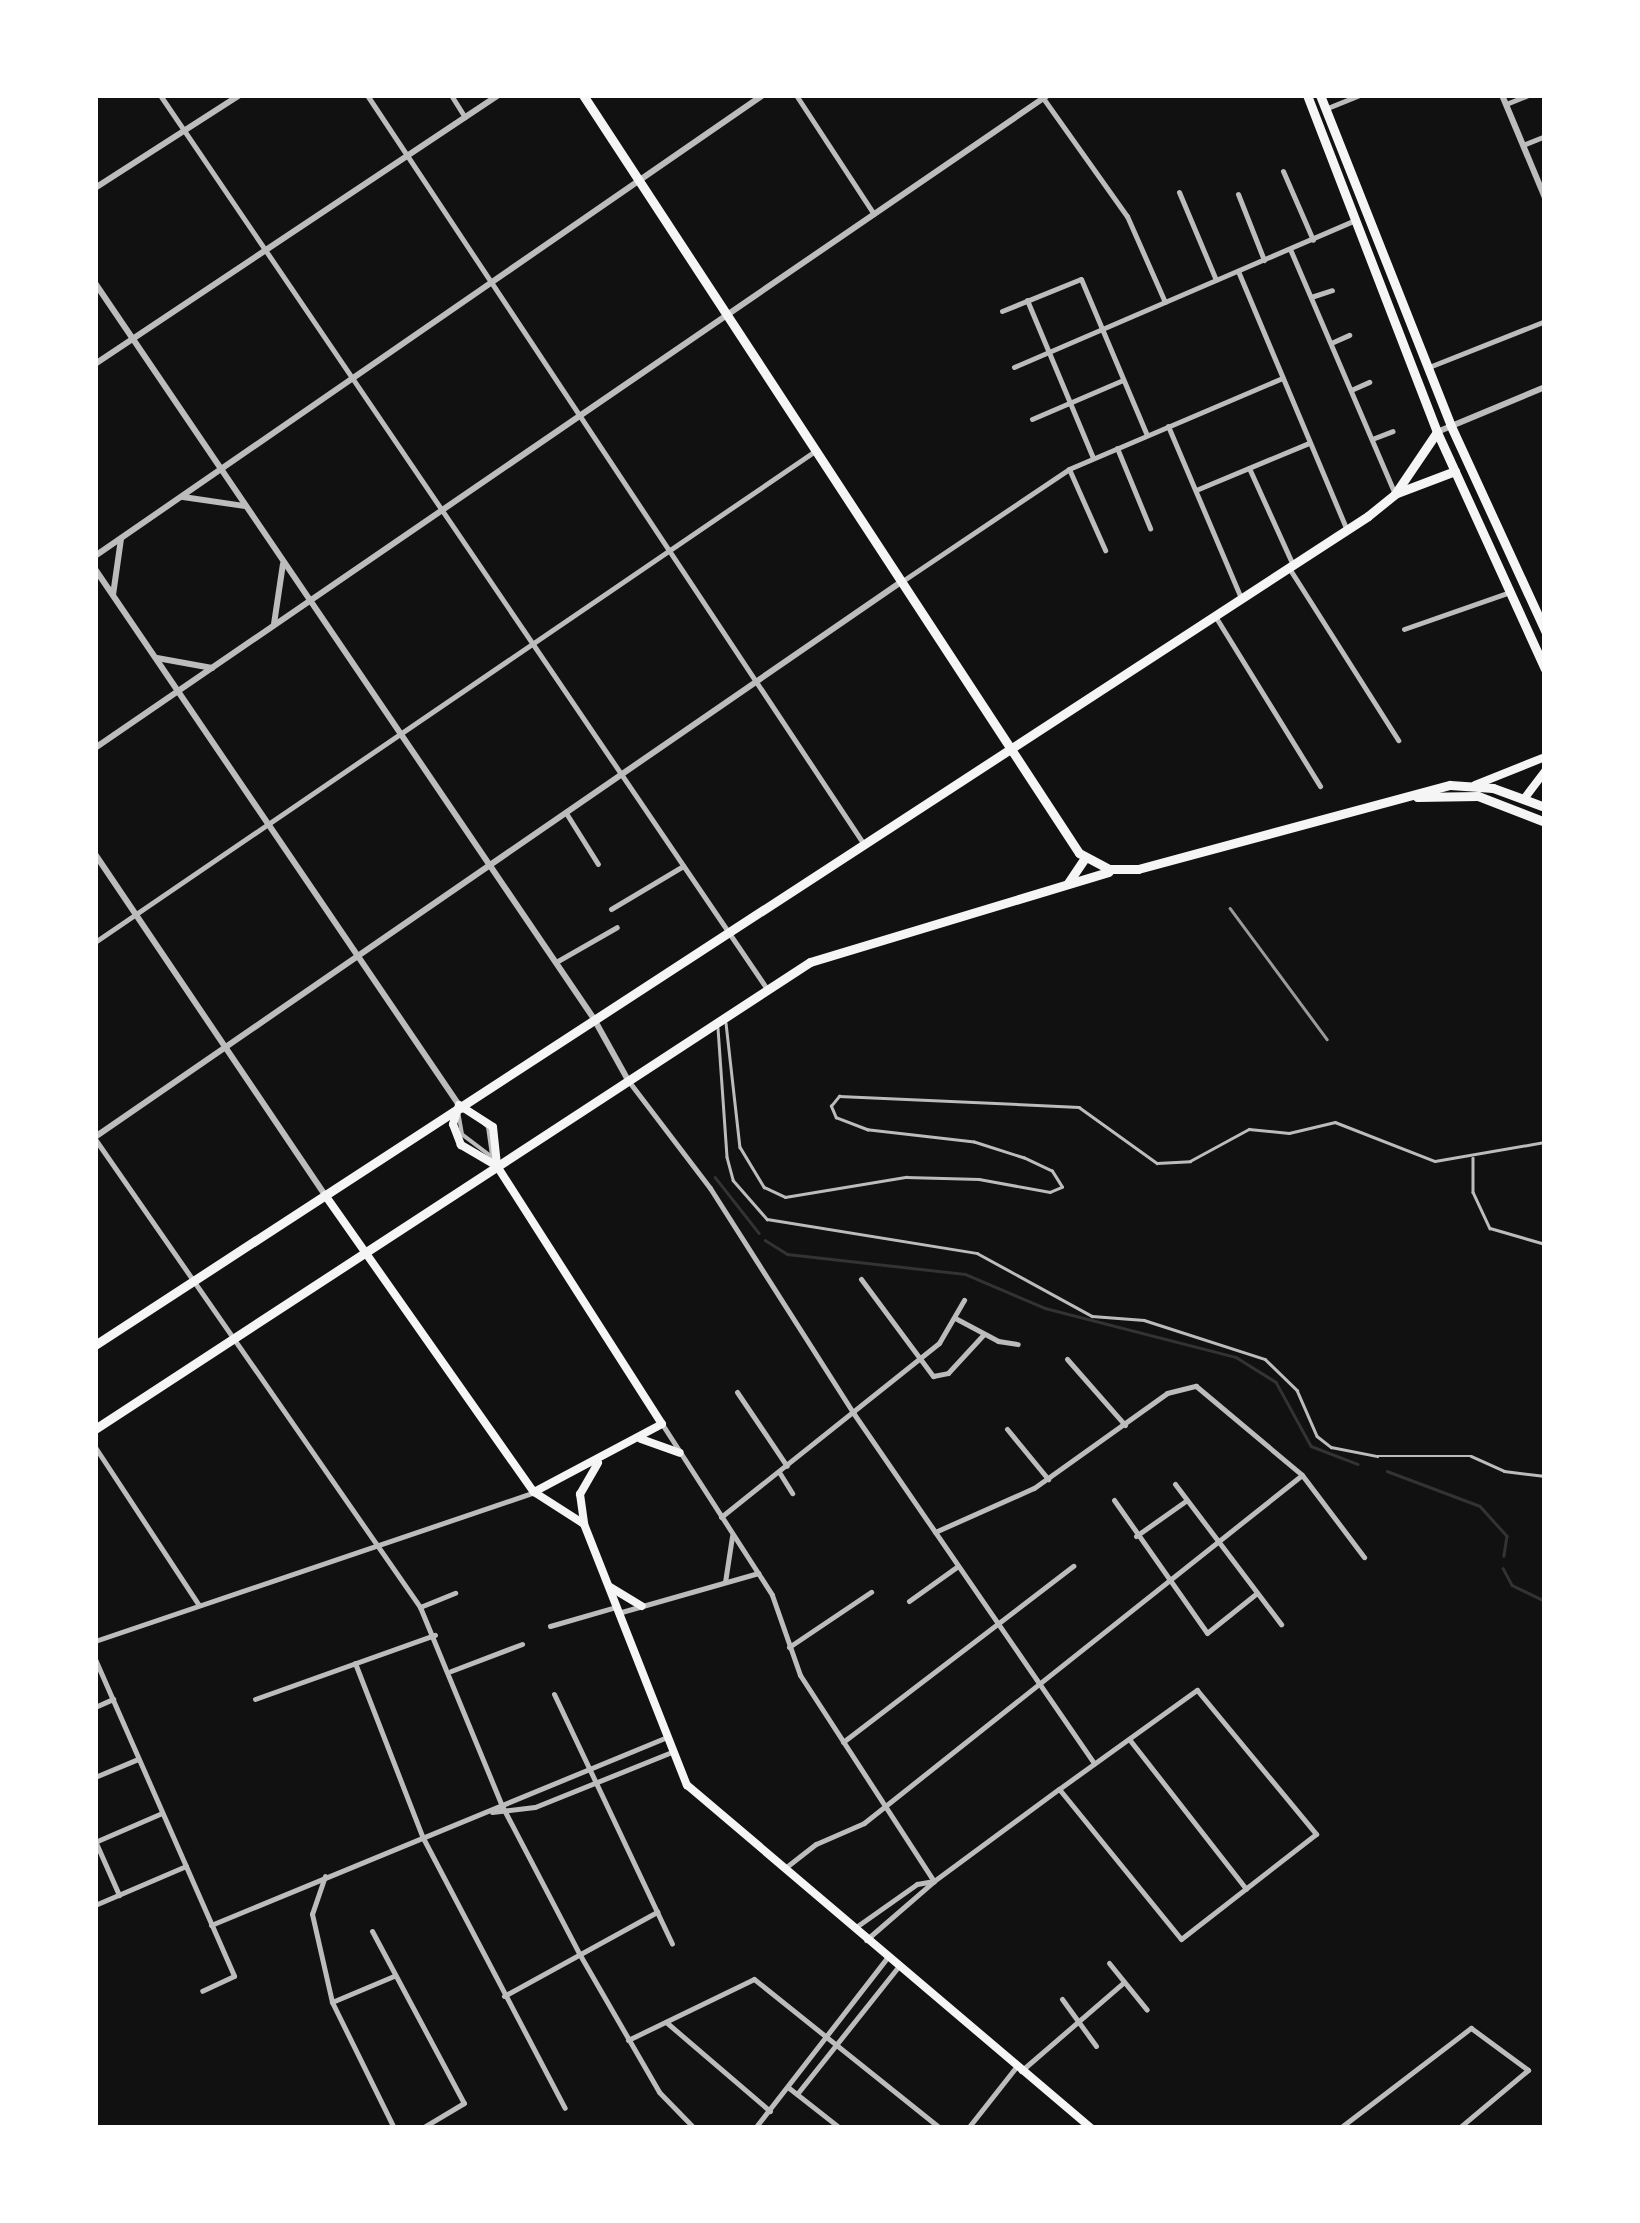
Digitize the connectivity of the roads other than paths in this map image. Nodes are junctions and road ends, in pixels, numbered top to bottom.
1 (160, 95) edge
2 (240, 95) edge
3 (367, 95) edge
4 (450, 95) edge
5 (498, 95) edge
6 (583, 95) edge
7 (763, 95) edge
8 (796, 95) edge
9 (1306, 95) edge
10 (1320, 95) edge
11 (1360, 95) edge
12 (1502, 95) edge
13 (1528, 95) edge
14 (1045, 97) edge
15 (1506, 104) junction
16 (1326, 109) junction
17 (1314, 114) junction
18 (465, 117) junction
19 (184, 130) junction
20 (1545, 136) edge
21 (1523, 144) junction
22 (407, 156) junction
23 (1282, 171) dead end
24 (638, 180) junction
25 (1543, 186) edge
26 (95, 188) edge
27 (1180, 192) dead end
28 (1238, 194) dead end
29 (1545, 198) edge
30 (874, 215) junction
31 (1356, 220) junction
32 (1313, 240) junction
33 (1290, 249) junction
34 (266, 250) junction
35 (1264, 260) junction
36 (1238, 271) junction
37 (1216, 280) junction
38 (95, 283) edge
39 (491, 283) junction
40 (1332, 290) dead end
41 (1311, 298) junction
42 (1027, 300) junction
43 (1166, 302) junction
44 (1002, 311) dead end
45 (726, 315) junction
46 (1545, 322) edge
47 (1103, 330) junction
48 (1349, 336) dead end
49 (132, 339) junction
50 (1331, 343) junction
51 (1049, 352) junction
52 (95, 364) edge
53 (1014, 367) dead end
54 (1429, 367) junction
55 (353, 378) junction
56 (1282, 378) junction
57 (1123, 380) junction
58 (1369, 382) dead end
59 (1545, 386) edge
60 (1351, 390) junction
61 (1070, 402) junction
62 (578, 416) junction
63 (1032, 420) dead end
64 (1450, 424) junction
65 (1168, 426) junction
66 (1393, 430) dead end
67 (1437, 432) junction
68 (1147, 435) junction
69 (1372, 439) junction
70 (1309, 443) junction
71 (1117, 448) junction
72 (815, 451) junction
73 (1093, 458) junction
74 (1249, 468) junction
75 (1069, 469) junction
76 (221, 470) junction
77 (1455, 471) junction
78 (1196, 491) junction
79 (1395, 494) junction
80 (182, 497) junction
81 (246, 506) junction
82 (442, 510) junction
83 (1150, 528) dead end
84 (1347, 530) junction
85 (121, 538) junction
86 (1106, 550) dead end
87 (668, 552) junction
88 (95, 556) edge
89 (283, 564) junction
90 (1291, 567) junction
91 (95, 569) edge
92 (901, 582) junction
93 (1510, 592) junction
94 (112, 595) junction
95 (1242, 598) junction
96 (309, 601) junction
97 (1214, 616) junction
98 (274, 625) junction
99 (1404, 629) dead end
100 (1545, 631) edge
101 (533, 644) junction
102 (155, 658) junction
103 (212, 668) junction
104 (1545, 669) edge
105 (756, 682) junction
106 (178, 691) junction
107 (400, 735) junction
108 (1398, 740) dead end
109 (95, 748) edge
110 (1009, 748) junction
111 (1545, 757) edge
112 (1545, 771) edge
113 (622, 774) junction
114 (1474, 784) junction
115 (1320, 786) dead end
116 (1414, 797) junction
117 (1524, 798) junction
118 (1502, 805) junction
119 (1545, 807) edge
120 (566, 813) junction
121 (1545, 822) edge
122 (268, 824) junction
123 (863, 843) junction
124 (95, 854) edge
125 (1085, 858) junction
126 (598, 864) dead end
127 (489, 866) junction
128 (684, 866) junction
129 (1118, 871) junction
130 (1066, 885) junction
131 (610, 909) dead end
132 (136, 914) junction
133 (618, 927) dead end
134 (728, 931) junction
135 (95, 942) edge
136 (358, 956) junction
137 (555, 962) junction
138 (768, 989) junction
139 (594, 1019) junction
140 (722, 1019) junction
141 (225, 1047) junction
142 (628, 1080) junction
143 (461, 1109) junction
144 (95, 1138) edge
145 (1545, 1142) edge
146 (1472, 1156) junction
147 (497, 1166) junction
148 (325, 1194) junction
149 (1545, 1244) edge
150 (366, 1252) junction
151 (861, 1279) dead end
152 (192, 1281) junction
153 (964, 1300) dead end
154 (956, 1318) junction
155 (984, 1334) junction
156 (232, 1339) junction
157 (1018, 1344) dead end
158 (95, 1345) edge
159 (1067, 1359) dead end
160 (917, 1361) junction
161 (736, 1392) dead end
162 (854, 1414) junction
163 (662, 1424) junction
164 (1124, 1426) junction
165 (95, 1429) edge
166 (1007, 1429) dead end
167 (641, 1439) junction
168 (95, 1447) edge
169 (680, 1453) junction
170 (598, 1463) junction
171 (787, 1466) junction
172 (778, 1472) junction
173 (1302, 1475) junction
174 (1545, 1476) edge
175 (1048, 1479) junction
176 (1175, 1484) dead end
177 (534, 1492) junction
178 (792, 1493) dead end
179 (1114, 1500) dead end
180 (1187, 1500) junction
181 (721, 1517) junction
182 (584, 1524) junction
183 (935, 1532) junction
184 (732, 1534) junction
185 (1136, 1536) junction
186 (1218, 1541) junction
187 (376, 1547) junction
188 (1364, 1557) dead end
189 (958, 1566) junction
190 (1073, 1566) dead end
191 (758, 1572) junction
192 (725, 1582) junction
193 (1168, 1582) junction
194 (607, 1584) junction
195 (871, 1592) dead end
196 (455, 1593) dead end
197 (1257, 1593) junction
198 (910, 1601) dead end
199 (198, 1604) junction
200 (642, 1606) junction
201 (420, 1607) junction
202 (617, 1610) junction
203 (998, 1623) junction
204 (1281, 1624) dead end
205 (550, 1626) dead end
206 (435, 1635) junction
207 (95, 1641) edge
208 (522, 1644) dead end
209 (789, 1647) junction
210 (95, 1659) edge
211 (356, 1663) junction
212 (452, 1671) junction
213 (1039, 1683) junction
214 (554, 1694) dead end
215 (255, 1699) dead end
216 (113, 1700) junction
217 (95, 1707) edge
218 (666, 1737) junction
219 (1128, 1740) junction
220 (843, 1742) junction
221 (672, 1752) junction
222 (138, 1758) junction
223 (1094, 1764) junction
224 (587, 1768) junction
225 (95, 1777) edge
226 (591, 1782) junction
227 (1059, 1789) junction
228 (501, 1804) junction
229 (885, 1806) junction
230 (488, 1812) junction
231 (505, 1812) junction
232 (162, 1813) junction
233 (422, 1836) junction
234 (95, 1842) edge
235 (186, 1866) junction
236 (782, 1870) junction
237 (328, 1874) junction
238 (934, 1881) junction
239 (1246, 1889) junction
240 (119, 1895) junction
241 (95, 1906) edge
242 (657, 1912) junction
243 (211, 1925) junction
244 (372, 1930) dead end
245 (853, 1930) junction
246 (866, 1940) junction
247 (672, 1944) dead end
248 (580, 1955) junction
249 (887, 1958) junction
250 (1109, 1963) dead end
251 (898, 1968) junction
252 (395, 1976) junction
253 (1124, 1982) junction
254 (202, 1991) dead end
255 (504, 1996) junction
256 (1062, 2000) dead end
257 (332, 2002) junction
258 (1146, 2010) dead end
259 (1077, 2020) junction
260 (666, 2022) junction
261 (828, 2037) junction
262 (628, 2040) junction
263 (836, 2044) junction
264 (1096, 2046) dead end
265 (1018, 2069) junction
266 (789, 2088) junction
267 (797, 2094) junction
268 (565, 2108) dead end
269 (770, 2111) junction
270 (394, 2128) edge
271 (422, 2128) edge
272 (694, 2128) edge
273 (755, 2128) edge
274 (840, 2128) edge
275 (940, 2128) edge
276 (968, 2128) edge
277 (1091, 2128) edge
278 (1340, 2128) edge
279 (1459, 2128) edge

1 - 19 street
2 - 19 street
3 - 22 street
4 - 18 street
5 - 18 street
6 - 24 main road
7 - 24 street
8 - 30 street
9 - 17 main road
10 - 16 main road
11 - 16 street
12 - 15 street
13 - 15 street
14 - 30 street
14 - 43 street
15 - 21 street
16 - 17 street
16 - 54 main road
17 - 31 main road
18 - 22 street
19 - 26 street
19 - 34 street
20 - 21 street
21 - 25 street
22 - 34 street
22 - 39 street
23 - 32 street
24 - 39 street
24 - 45 main road
25 - 29 street
27 - 37 street
28 - 35 street
30 - 45 street
31 - 32 street
31 - 67 main road
32 - 33 street
33 - 35 street
33 - 41 street
34 - 49 street
34 - 55 street
35 - 36 street
36 - 37 street
36 - 56 street
37 - 43 street
38 - 49 street
39 - 55 street
39 - 62 street
40 - 41 street
41 - 50 street
42 - 44 street
42 - 47 street
42 - 51 street
43 - 47 street
45 - 62 street
45 - 72 main road
46 - 54 street
47 - 51 street
47 - 57 street
48 - 50 street
49 - 52 street
49 - 76 street
50 - 60 street
51 - 53 street
51 - 61 street
54 - 64 main road
55 - 76 street
55 - 82 street
56 - 65 street
56 - 70 street
57 - 61 street
57 - 68 street
58 - 60 street
59 - 64 street
60 - 69 street
61 - 63 street
61 - 73 street
62 - 82 street
62 - 87 street
64 - 67 street
64 - 100 main road
65 - 68 street
65 - 78 street
66 - 69 street
67 - 77 main road
67 - 79 main road
68 - 71 street
69 - 79 street
70 - 74 street
70 - 84 street
71 - 73 street
71 - 83 street
72 - 87 street
72 - 92 main road
73 - 75 street
74 - 78 street
74 - 90 street
75 - 86 street
75 - 92 street
76 - 80 street
76 - 81 street
77 - 79 main road
77 - 93 main road
78 - 95 street
79 - 84 main road
80 - 81 street
80 - 85 street
81 - 89 street
82 - 96 street
82 - 101 street
84 - 90 main road
85 - 88 street
85 - 94 street
87 - 101 street
87 - 105 street
89 - 96 street
89 - 98 street
90 - 95 main road
90 - 108 street
91 - 94 street
92 - 105 street
92 - 110 main road
93 - 99 street
93 - 104 main road
94 - 102 street
95 - 97 main road
96 - 98 street
96 - 107 street
97 - 110 main road
97 - 115 street
98 - 103 street
101 - 107 street
101 - 113 street
102 - 103 street
102 - 106 street
103 - 106 street
105 - 113 street
105 - 123 street
106 - 109 street
106 - 122 street
107 - 122 street
107 - 127 street
110 - 123 main road
110 - 125 main road
111 - 114 main road
112 - 117 main road
113 - 120 street
113 - 128 street
114 - 116 main road
114 - 117 main road
116 - 118 main road
116 - 129 main road
117 - 118 main road
117 - 119 main road
118 - 121 main road
120 - 126 street
120 - 127 street
122 - 132 street
122 - 136 street
123 - 134 main road
124 - 132 street
125 - 129 main road
125 - 130 main road
127 - 136 street
127 - 137 street
128 - 131 street
128 - 134 street
129 - 130 main road
130 - 138 main road
132 - 135 street
132 - 141 street
133 - 137 street
134 - 138 street
134 - 139 main road
136 - 141 street
136 - 143 street
137 - 139 street
138 - 140 main road
139 - 142 street
139 - 143 main road
140 - 142 main road
140 - 146 lane
140 - 174 lane
141 - 144 street
141 - 148 street
142 - 147 main road
142 - 162 street
143 - 143 street
143 - 147 main road
143 - 147 main road
143 - 148 main road
144 - 152 street
145 - 146 lane
146 - 149 lane
147 - 150 main road
147 - 163 main road
148 - 150 main road
148 - 152 main road
150 - 156 main road
150 - 177 main road
151 - 160 street
152 - 156 street
152 - 158 main road
153 - 154 street
154 - 155 street
154 - 160 street
155 - 157 street
155 - 160 street
156 - 165 main road
156 - 187 street
159 - 164 street
160 - 162 street
161 - 171 street
162 - 171 street
162 - 183 street
163 - 167 main road
163 - 169 street
164 - 173 street
164 - 175 street
166 - 175 street
167 - 169 main road
167 - 170 main road
168 - 199 street
169 - 181 street
170 - 177 main road
170 - 182 main road
171 - 172 street
172 - 178 street
172 - 181 street
173 - 186 street
173 - 188 street
175 - 183 street
176 - 180 street
177 - 182 main road
177 - 187 street
179 - 185 street
180 - 185 street
180 - 186 street
181 - 184 street
182 - 194 main road
183 - 189 street
184 - 191 street
184 - 192 street
185 - 193 street
186 - 193 street
186 - 197 street
187 - 199 street
187 - 201 street
189 - 198 street
189 - 203 street
190 - 203 street
191 - 192 street
191 - 209 street
192 - 200 street
193 - 197 street
193 - 213 street
194 - 200 main road
194 - 202 main road
195 - 209 street
196 - 201 street
197 - 204 street
199 - 207 street
200 - 202 street
201 - 206 street
202 - 205 street
202 - 218 main road
203 - 213 street
203 - 220 street
206 - 211 street
206 - 212 street
208 - 212 street
209 - 220 street
210 - 216 street
211 - 215 street
211 - 233 street
212 - 228 street
213 - 223 street
213 - 229 street
214 - 224 street
216 - 217 street
216 - 222 street
218 - 221 main road
218 - 224 street
219 - 223 street
219 - 239 street
219 - 239 street
220 - 229 street
221 - 226 street
221 - 236 main road
222 - 225 street
222 - 232 street
223 - 227 street
224 - 226 street
224 - 228 street
226 - 231 street
226 - 242 street
227 - 238 street
227 - 239 street
228 - 230 street
228 - 231 street
229 - 236 street
229 - 238 street
230 - 231 street
230 - 233 street
231 - 248 street
232 - 234 street
232 - 235 street
233 - 237 street
233 - 255 street
234 - 240 street
235 - 240 street
235 - 243 street
236 - 245 main road
237 - 243 street
237 - 257 street
238 - 245 street
238 - 246 street
240 - 241 street
242 - 247 street
242 - 248 street
243 - 254 street
244 - 252 street
245 - 246 main road
246 - 249 main road
248 - 255 street
248 - 262 street
249 - 251 main road
249 - 261 street
250 - 253 street
251 - 263 street
251 - 265 main road
252 - 257 street
252 - 271 street
253 - 258 street
253 - 259 street
255 - 268 street
256 - 259 street
257 - 270 street
259 - 264 street
259 - 265 street
260 - 261 street
260 - 262 street
260 - 269 street
261 - 263 street
261 - 266 street
262 - 272 street
263 - 267 street
263 - 275 street
265 - 276 street
265 - 277 main road
266 - 267 street
266 - 269 street
267 - 274 street
269 - 273 street
278 - 279 street

